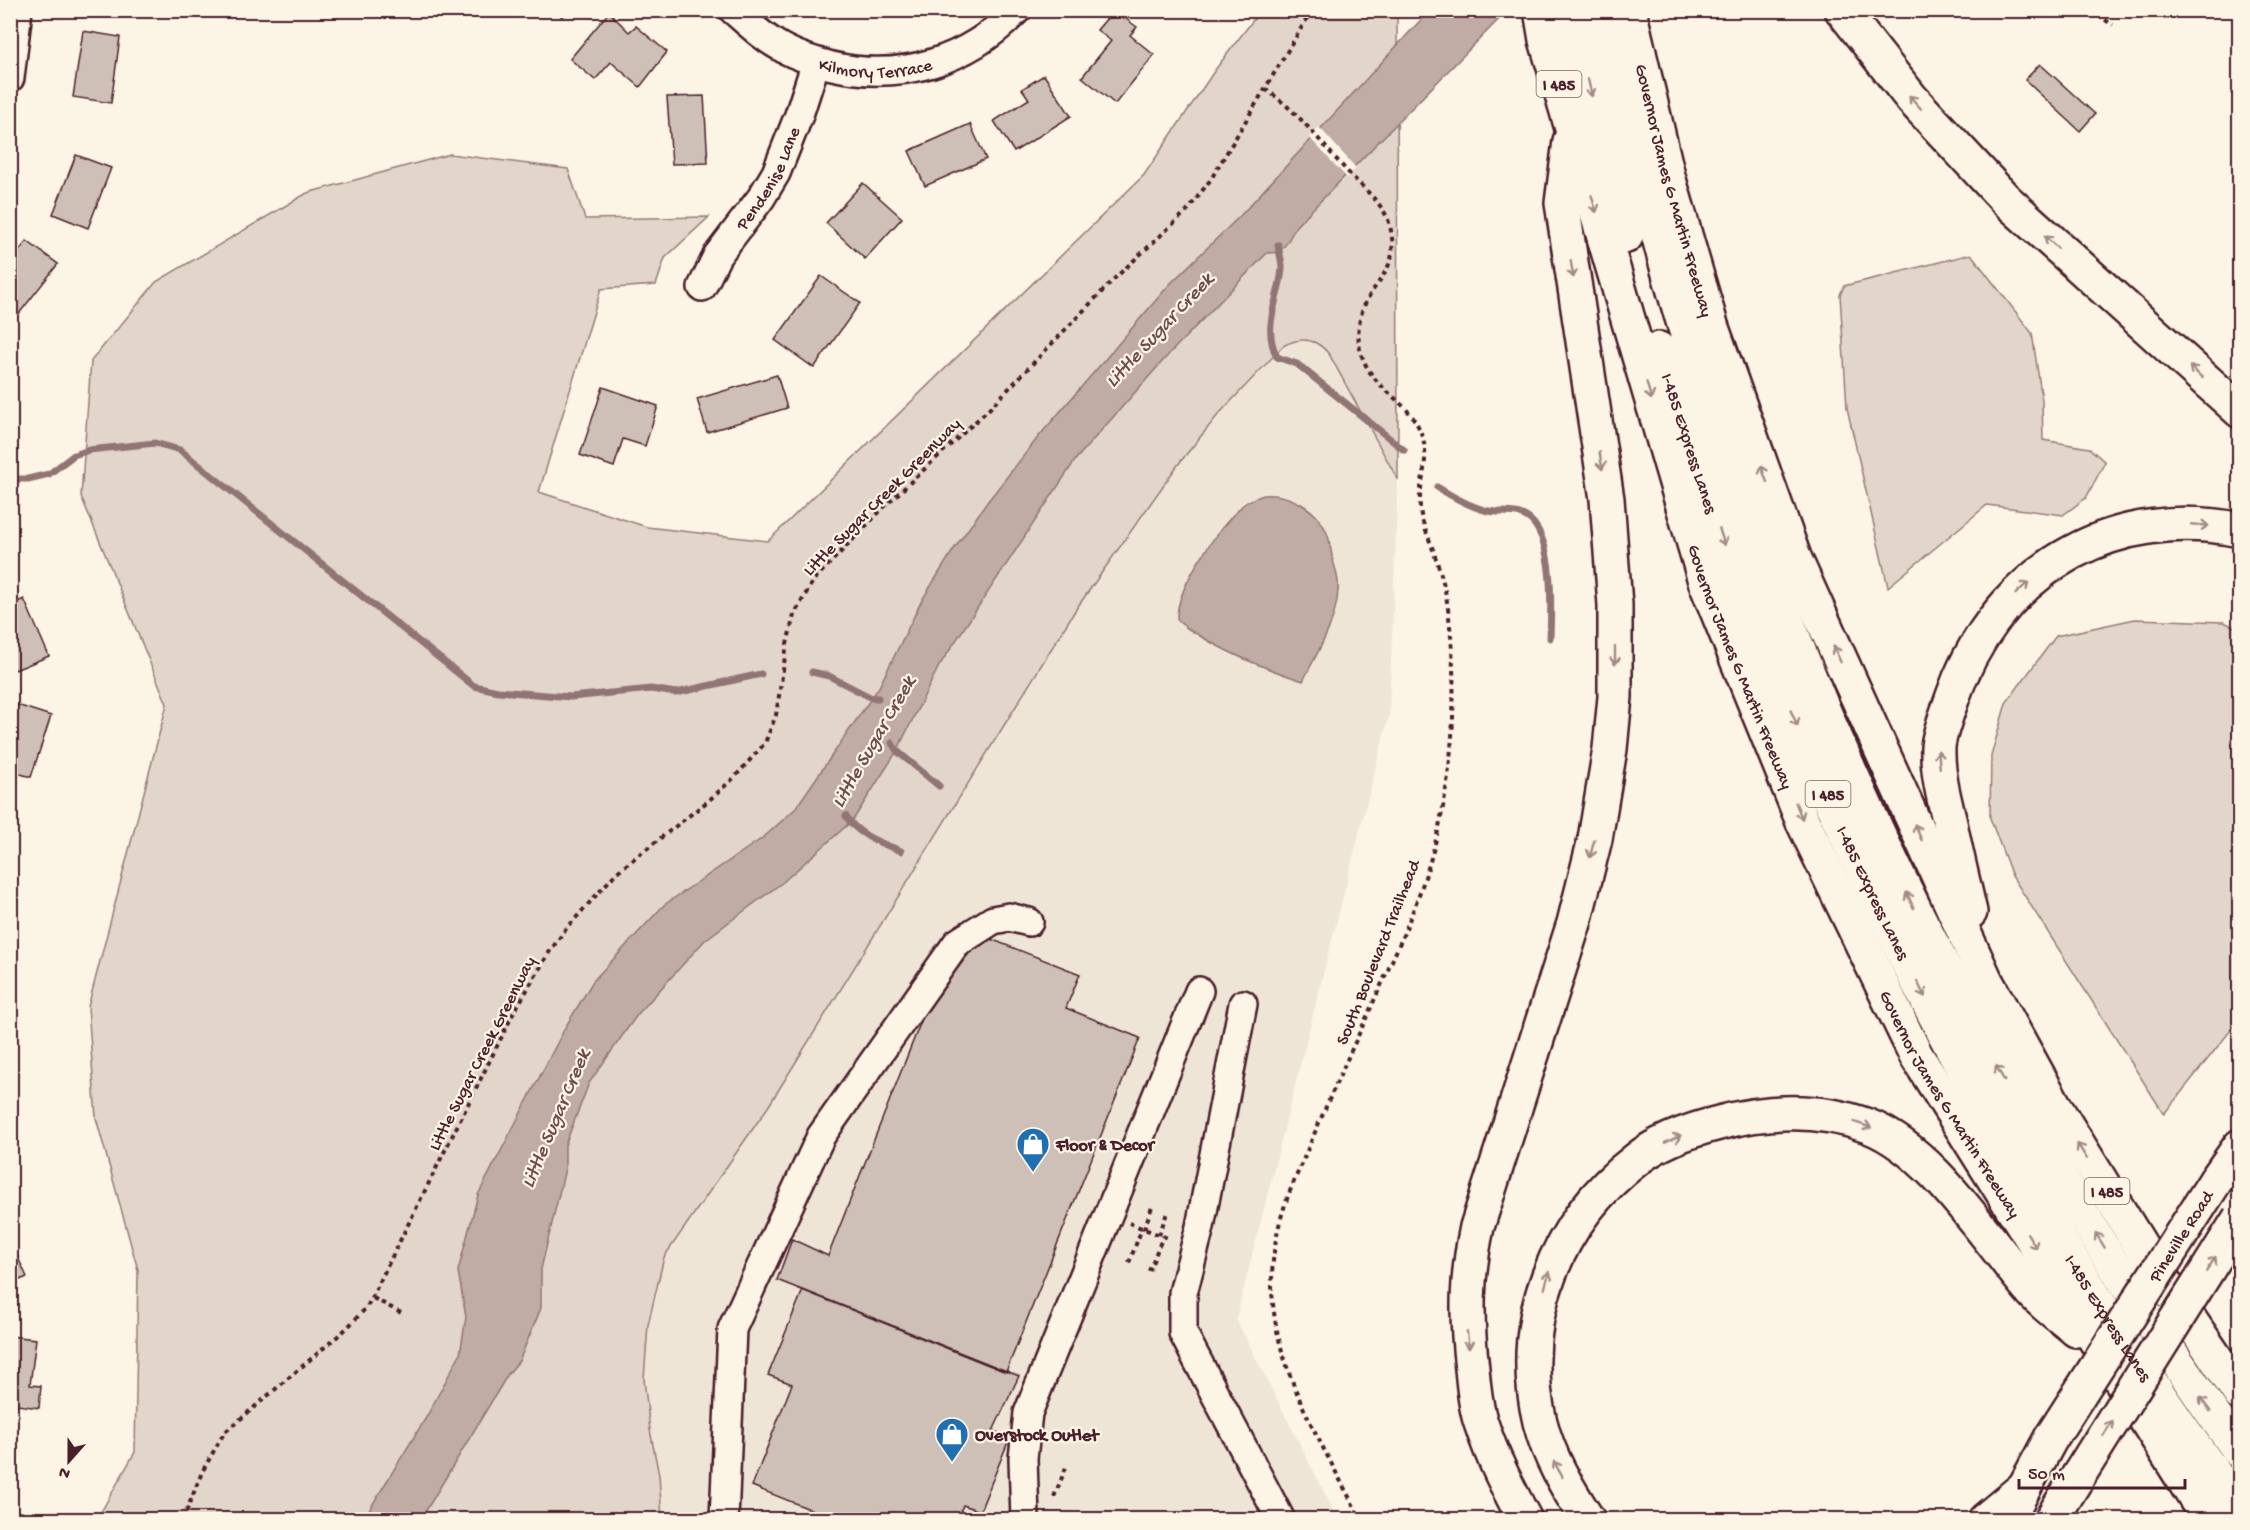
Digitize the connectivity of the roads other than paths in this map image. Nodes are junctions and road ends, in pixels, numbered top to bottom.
1 (18, 10) edge
2 (733, 10) edge
3 (1017, 10) edge
4 (1572, 10) edge
5 (1602, 10) edge
6 (1629, 10) edge
7 (1842, 10) edge
8 (1543, 25) edge
9 (816, 62) junction
10 (10, 78) edge
11 (1571, 128) junction
12 (702, 287) dead end
13 (2240, 411) edge
14 (2240, 530) edge
15 (1029, 922) dead end
16 (1986, 981) junction
17 (1199, 991) dead end
18 (1243, 1004) dead end
19 (2240, 1146) edge
20 (2240, 1218) edge
21 (2111, 1339) junction
22 (2240, 1394) edge
23 (2240, 1452) edge
24 (2021, 1490) junction
25 (2240, 1508) edge
26 (724, 1520) edge
27 (1025, 1520) edge
28 (1281, 1520) edge
29 (1525, 1520) edge
30 (1588, 1520) edge
31 (1985, 1520) edge
32 (2007, 1520) edge
33 (2051, 1520) edge
34 (2209, 1520) edge

1 - 10 street
2 - 9 street, Kilmory Terrace
3 - 9 street, Kilmory Terrace
4 -> 25 main road, I-485 Express Lanes / I 485
23 -> 5 main road, I-485 Express Lanes / I 485
16 -> 6 main road, Governor James G Martin Freeway / I 485
13 -> 7 main road
8 - 11 main road, Governor James G Martin Freeway / I 485
9 - 12 street, Pendenise Lane
11 -> 21 main road, Governor James G Martin Freeway / I 485
11 -> 29 main road
16 -> 14 main road
15 - 26 street
22 -> 16 main road, Governor James G Martin Freeway / I 485
17 - 27 street
18 - 28 street
19 - 21 main road, Pineville Road, bridge
33 -> 20 main road, bridge
21 - 24 main road, Pineville Road, bridge
30 -> 21 main road
21 - 34 main road, Governor James G Martin Freeway / I 485
24 - 31 main road
24 - 32 main road, Pineville Road

